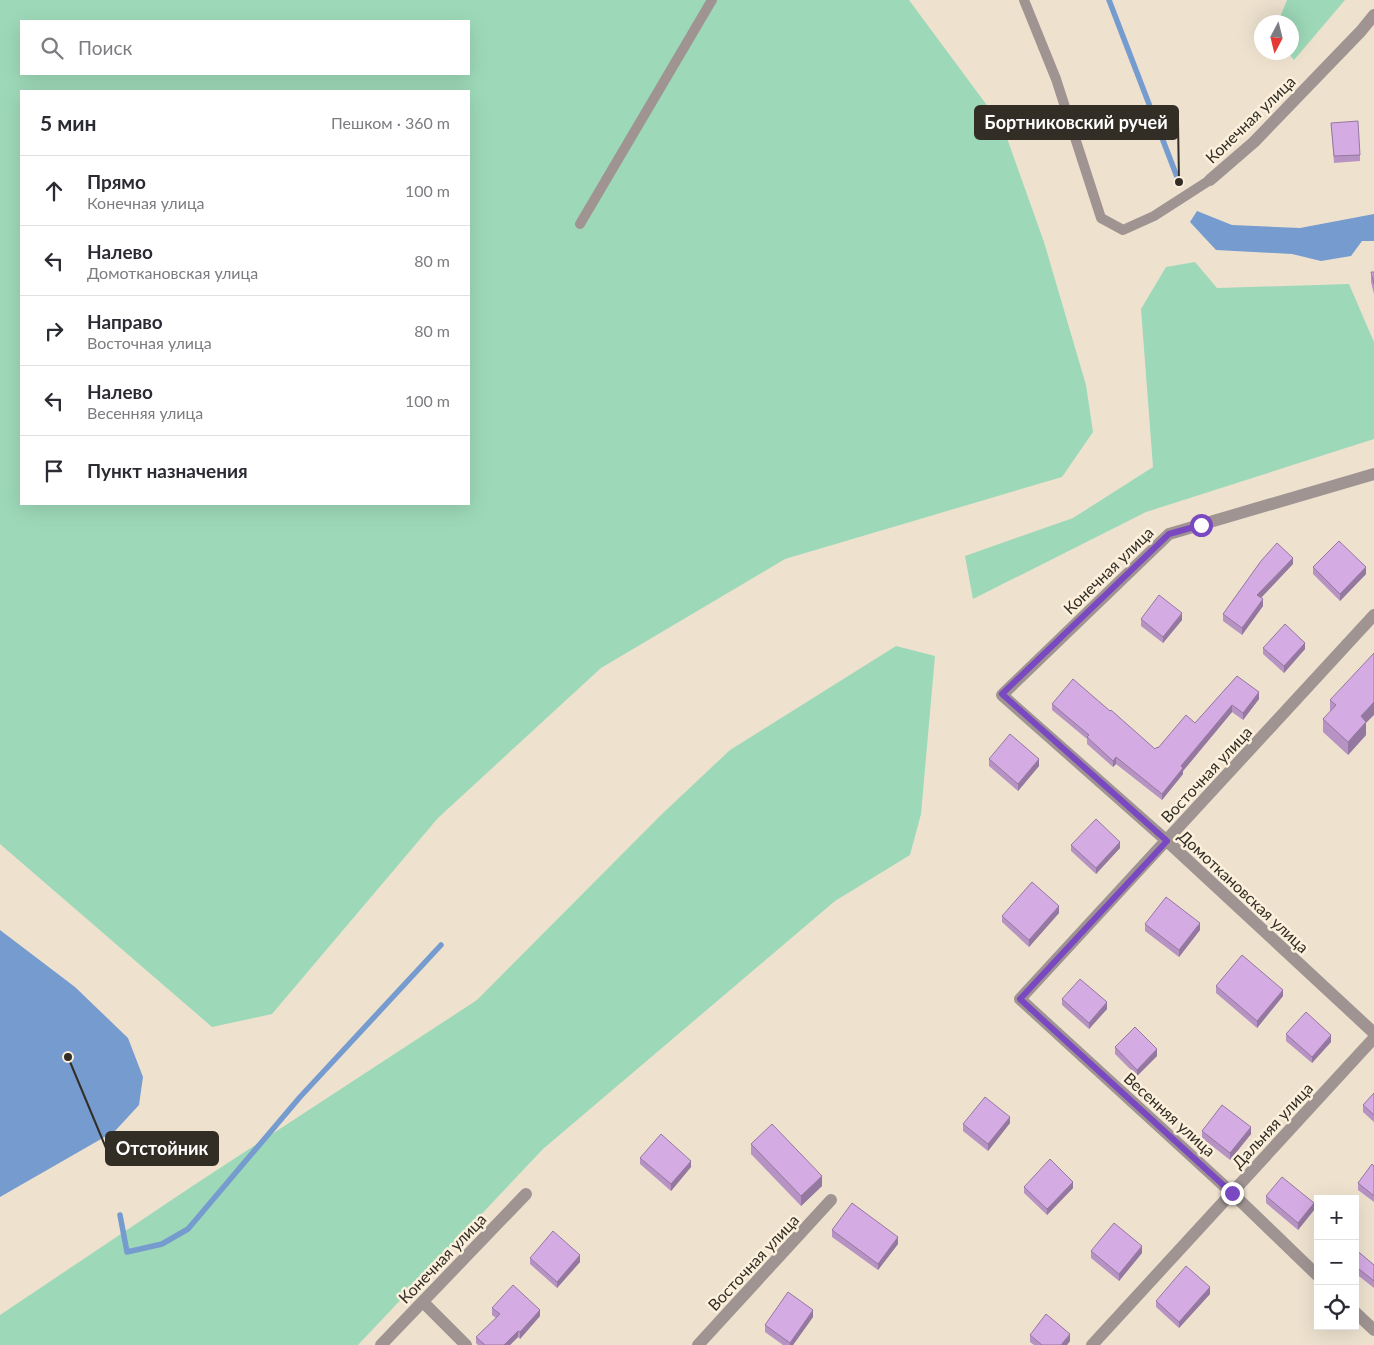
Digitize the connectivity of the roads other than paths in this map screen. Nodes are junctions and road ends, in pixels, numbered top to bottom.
1 (712, 0) edge
2 (1024, 0) edge
3 (1374, 15) edge
4 (1210, 180) joint
5 (580, 224) dead end
6 (1374, 474) edge
7 (1374, 615) edge
8 (1002, 694) joint
9 (1167, 841) junction
10 (1020, 999) joint
11 (1374, 1033) edge
12 (1374, 1038) edge
13 (1232, 1193) junction
14 (526, 1194) dead end
15 (831, 1200) dead end
16 (1314, 1272) edge
17 (423, 1302) junction
18 (1359, 1316) edge
19 (1374, 1330) edge
20 (381, 1345) edge
21 (466, 1345) edge
22 (698, 1345) edge
23 (1092, 1345) edge

1 - 5 lane
2 - 4 lane
3 - 4 street, Конечная улица
6 - 8 street, Конечная улица
7 - 9 street, Восточная улица
8 - 9 street, Домоткановская улица
9 - 10 street, Восточная улица
9 - 11 street, Домоткановская улица
10 - 13 street, Весенняя улица
12 - 13 street, Дальняя улица
13 - 16 street, Весенняя улица
13 - 23 street, Дальняя улица
14 - 17 street, Конечная улица
15 - 22 street, Восточная улица
17 - 20 street, Конечная улица
17 - 21 street
18 - 19 street

